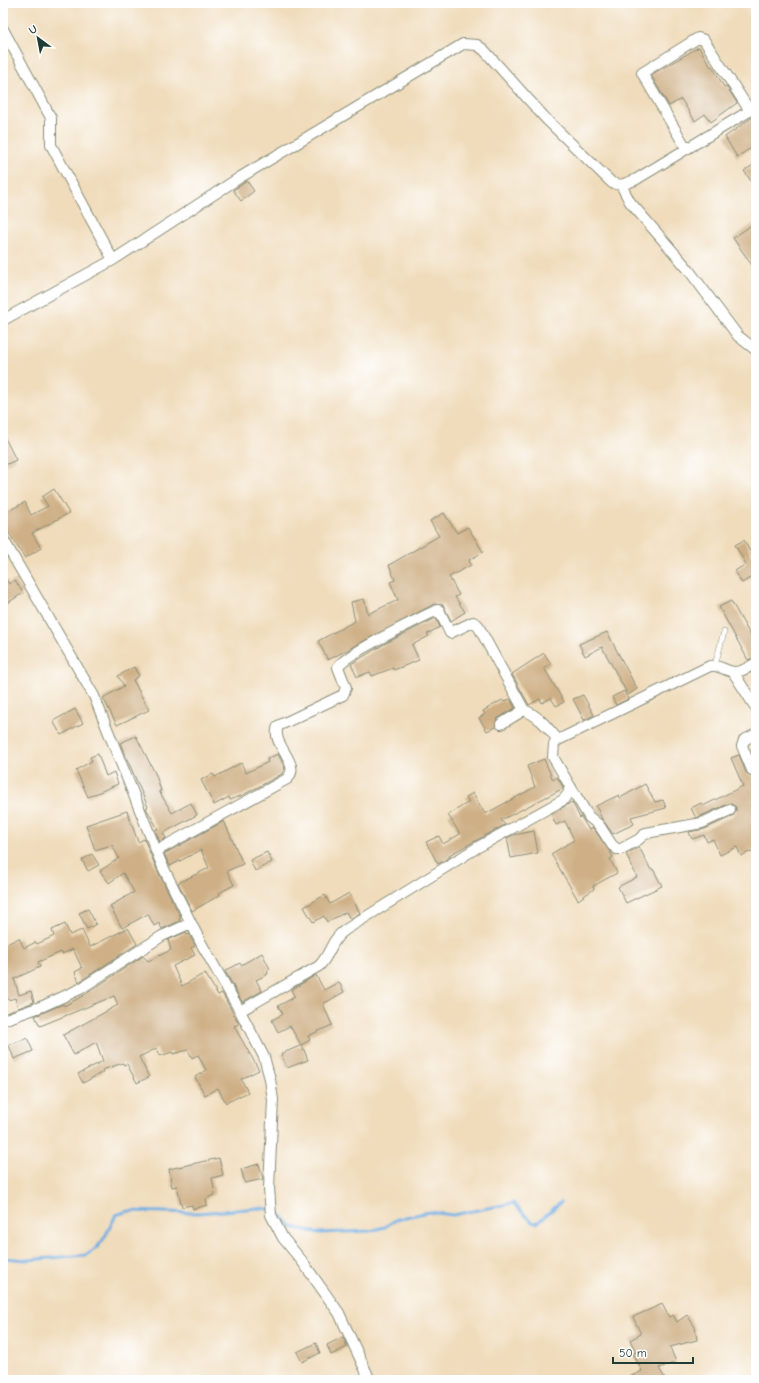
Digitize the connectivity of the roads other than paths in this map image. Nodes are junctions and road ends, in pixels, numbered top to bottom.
1 (3, 29) edge
2 (753, 109) edge
3 (686, 148) junction
4 (621, 185) junction
5 (113, 260) junction
6 (3, 320) edge
7 (756, 350) edge
8 (3, 539) edge
9 (724, 632) dead end
10 (756, 663) edge
11 (715, 665) junction
12 (733, 672) junction
13 (756, 708) edge
14 (524, 710) junction
15 (501, 724) dead end
16 (756, 734) edge
17 (558, 740) junction
18 (752, 770) dead end
19 (570, 786) junction
20 (730, 810) dead end
21 (156, 851) junction
22 (191, 922) junction
23 (240, 1011) junction
24 (3, 1020) edge
25 (370, 1380) edge

1 - 5 street
2 - 3 street
2 - 3 street
3 - 4 street
4 - 5 street
4 - 7 street
5 - 6 street
8 - 21 street
9 - 11 lane
10 - 12 street
11 - 12 street
11 - 17 street
12 - 13 street
14 - 15 street
14 - 17 street
14 - 21 street
16 - 18 street
17 - 19 street
19 - 20 street
19 - 23 street
21 - 22 street
22 - 23 street
22 - 24 street
23 - 25 street

